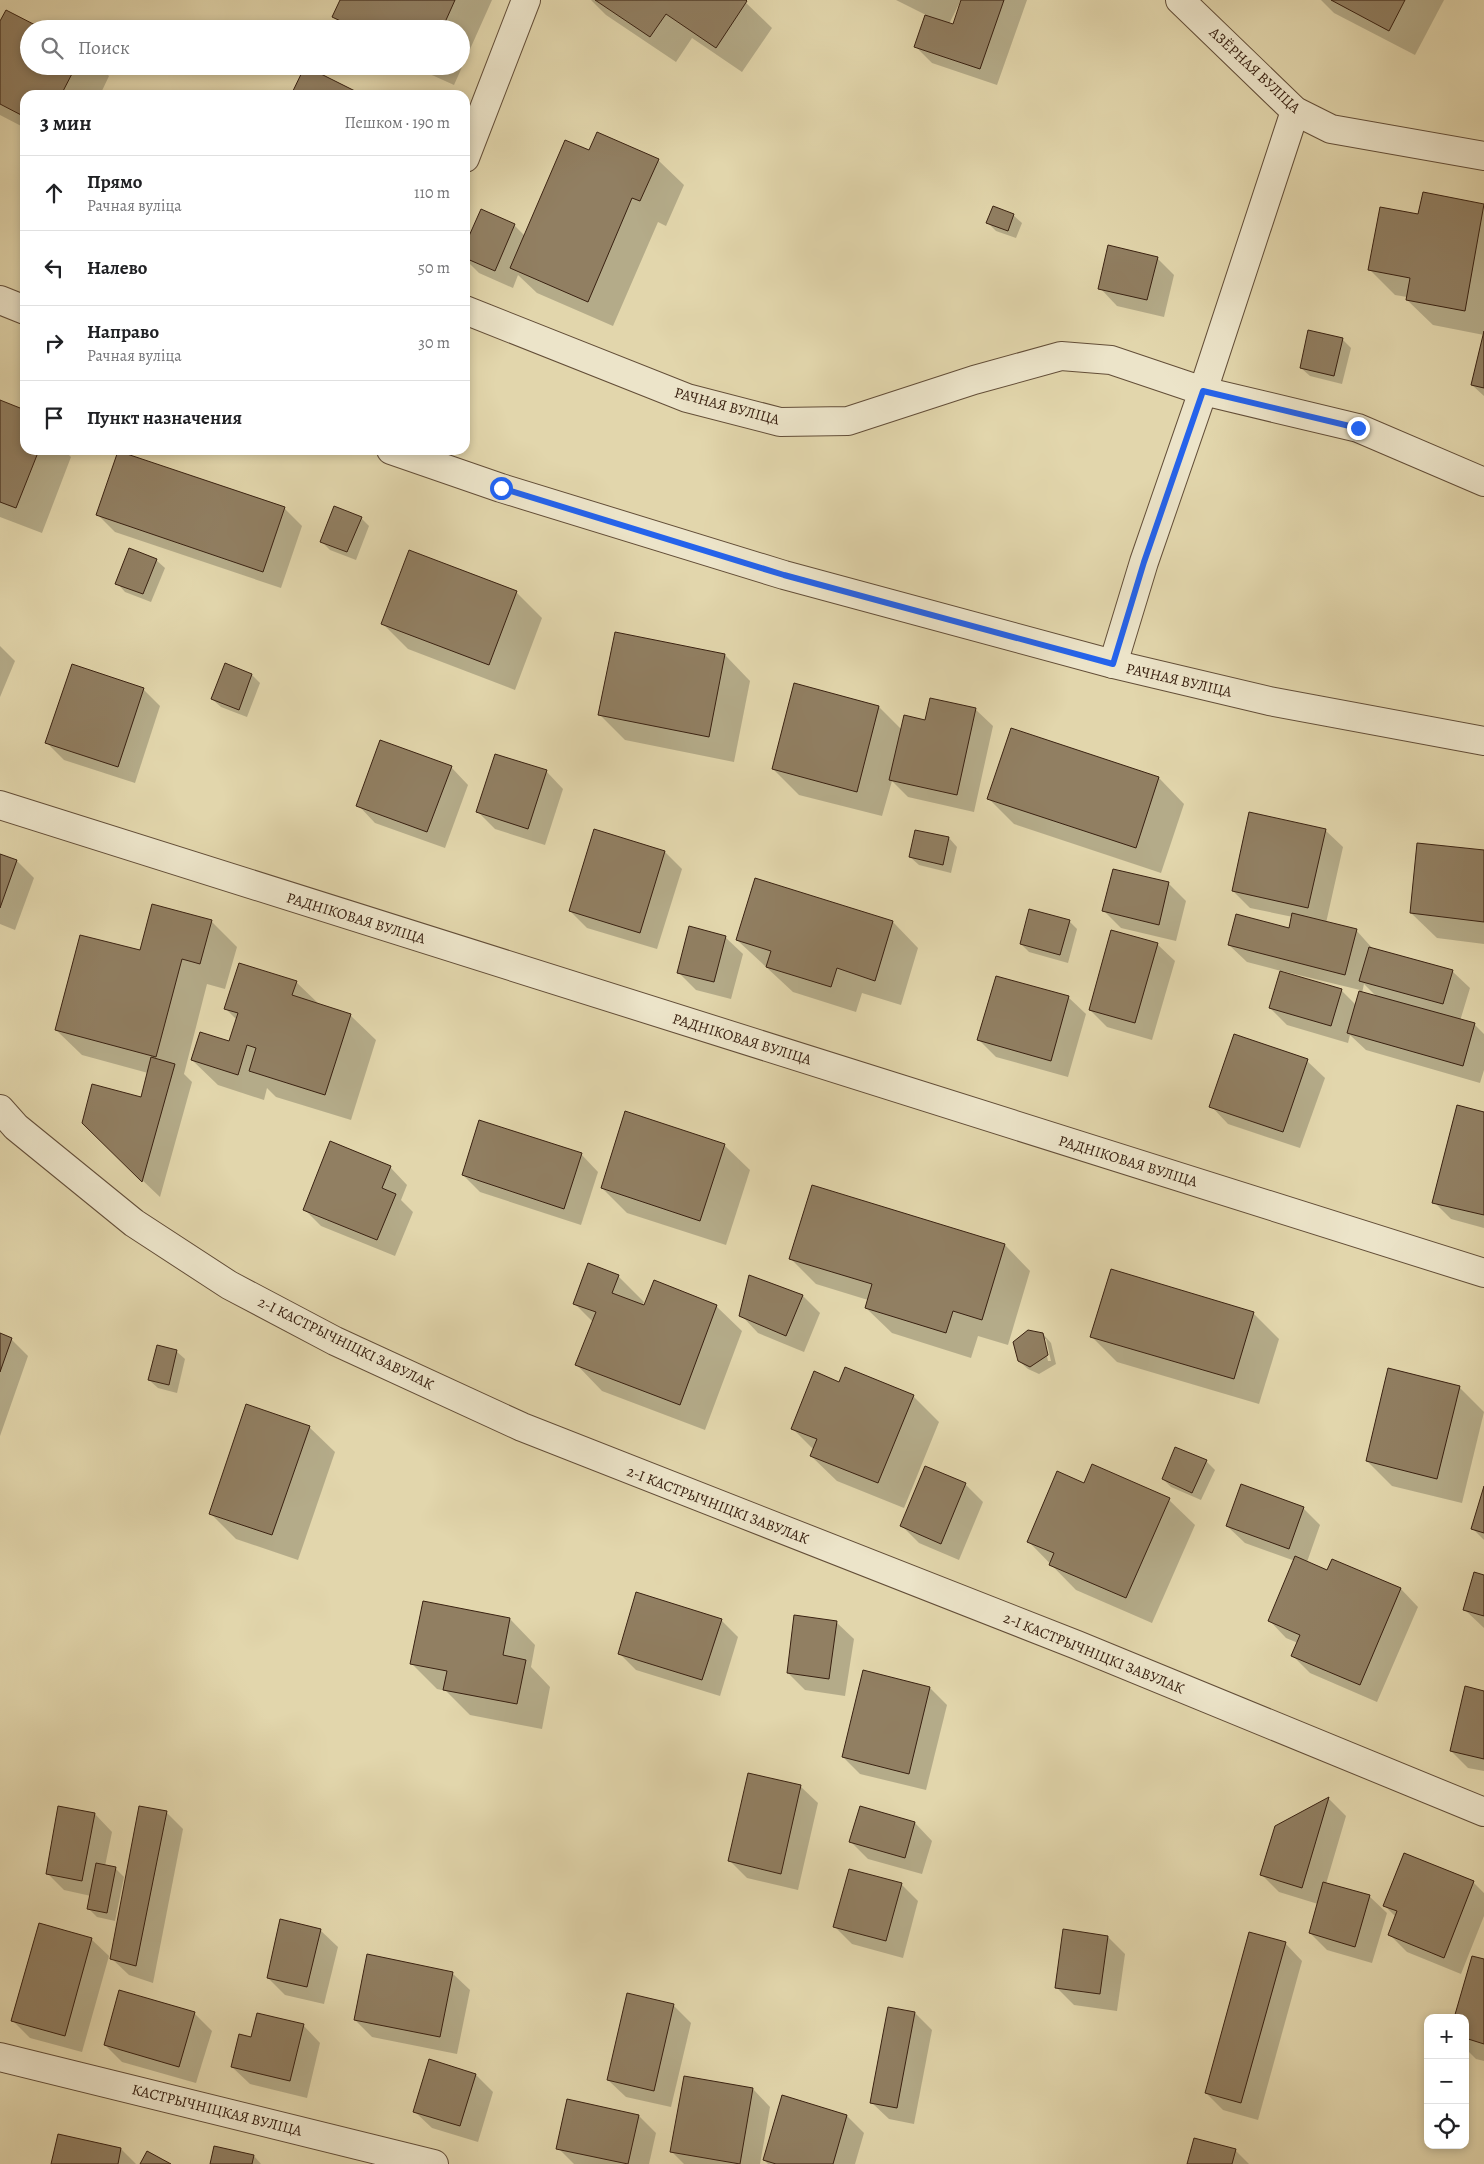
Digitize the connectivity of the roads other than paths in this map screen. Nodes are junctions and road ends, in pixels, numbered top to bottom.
1 (526, 0) edge
2 (1180, 0) edge
3 (1295, 111) junction
4 (470, 145) edge
5 (1484, 156) edge
6 (0, 300) edge
7 (20, 308) edge
8 (470, 312) edge
9 (1203, 391) junction
10 (406, 455) edge
11 (1484, 482) edge
12 (1113, 664) junction
13 (1484, 742) edge
14 (0, 805) edge
15 (5, 1123) edge
16 (1484, 1273) edge
17 (1484, 1812) edge
18 (0, 2057) edge
19 (434, 2164) edge

1 - 4 street
2 - 3 street, АЗЁРНАЯ ВУЛІЦА
3 - 5 street, АЗЁРНАЯ ВУЛІЦА
3 - 9 street
6 - 7 street
8 - 9 street, РАЧНАЯ ВУЛІЦА
9 - 11 street, РАЧНАЯ ВУЛІЦА
9 - 12 street
10 - 12 street, РАЧНАЯ ВУЛІЦА
12 - 13 street, РАЧНАЯ ВУЛІЦА
14 - 16 street, РАДНІКОВАЯ ВУЛІЦА
15 - 17 street, 2-І КАСТРЫЧНІЦКІ ЗАВУЛАК
18 - 19 street, КАСТРЫЧНІЦКАЯ ВУЛІЦА

